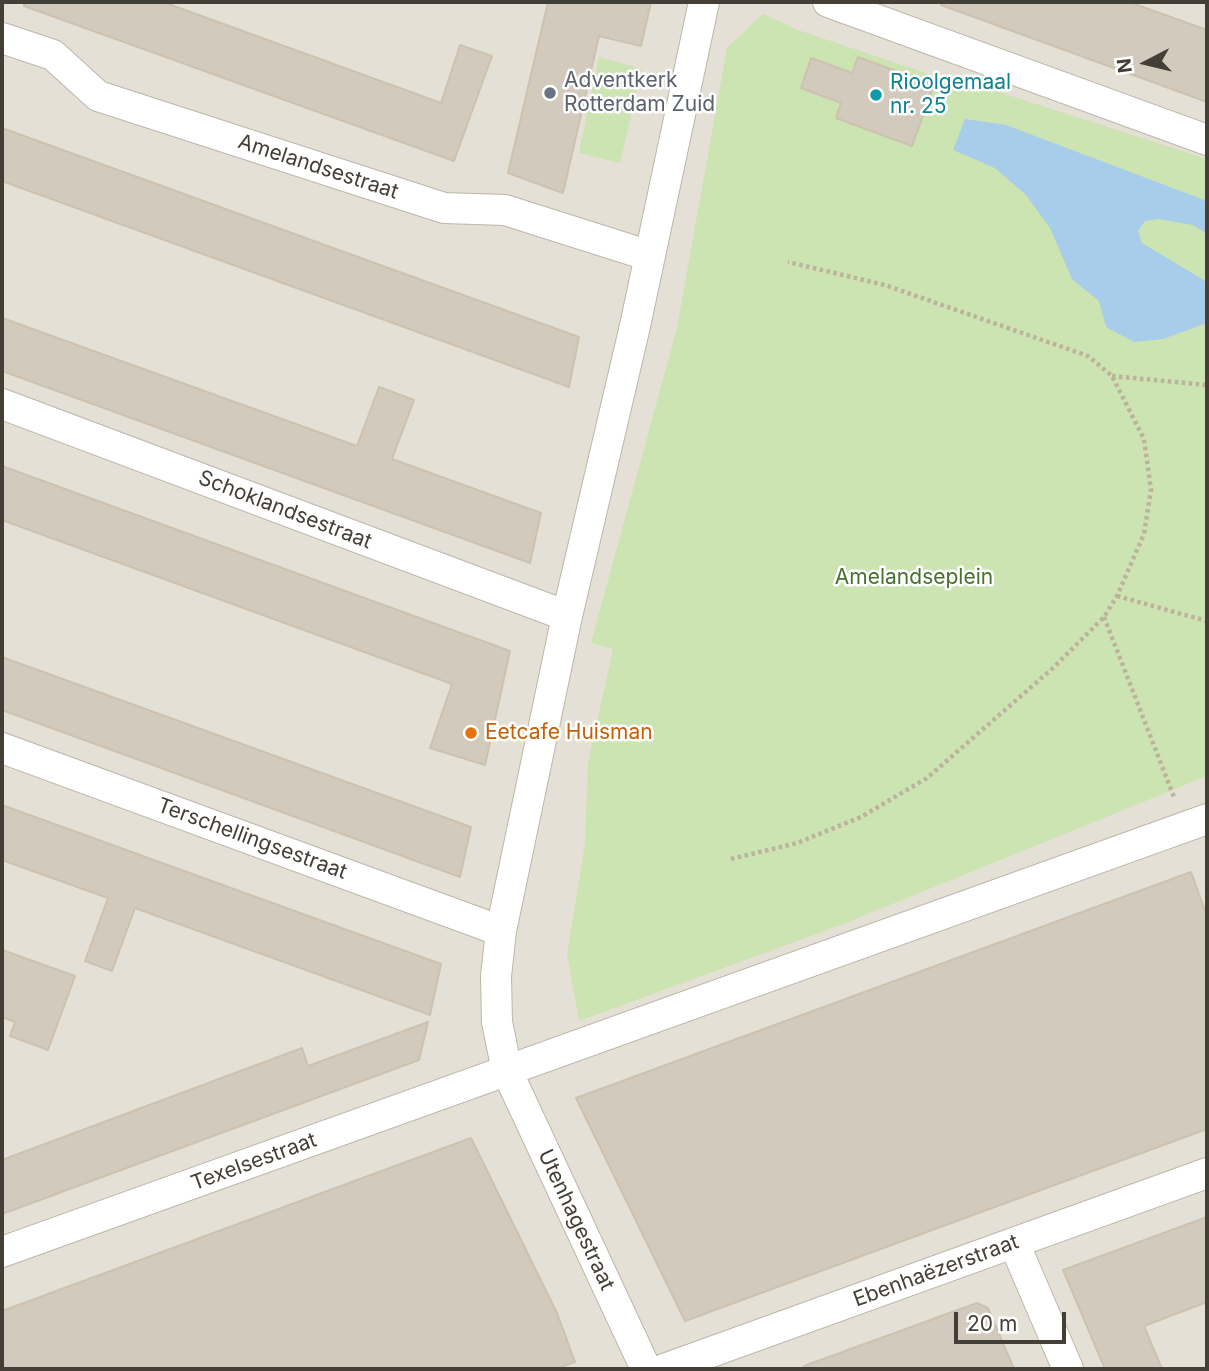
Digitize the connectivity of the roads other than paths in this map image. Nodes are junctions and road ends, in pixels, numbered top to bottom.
1 (704, 2) edge
2 (828, 2) edge
3 (2, 38) edge
4 (1207, 140) edge
5 (650, 256) junction
6 (2, 404) edge
7 (567, 616) junction
8 (2, 748) edge
9 (1197, 823) edge
10 (501, 931) junction
11 (507, 1071) junction
12 (1207, 1173) edge
13 (1014, 1243) junction
14 (2, 1252) edge
15 (646, 1369) edge
16 (664, 1369) edge
17 (1068, 1369) edge

1 - 5 street
2 - 4 street
3 - 5 street, Amelandsestraat
5 - 7 street
6 - 7 street, Schoklandsestraat
7 - 10 street
8 - 10 street, Terschellingsestraat
9 - 11 street
10 - 11 street
11 - 14 street, Texelsestraat
11 - 15 street, Utenhagestraat
12 - 13 street, Ebenhaëzerstraat
13 - 16 street, Ebenhaëzerstraat
13 - 17 street

